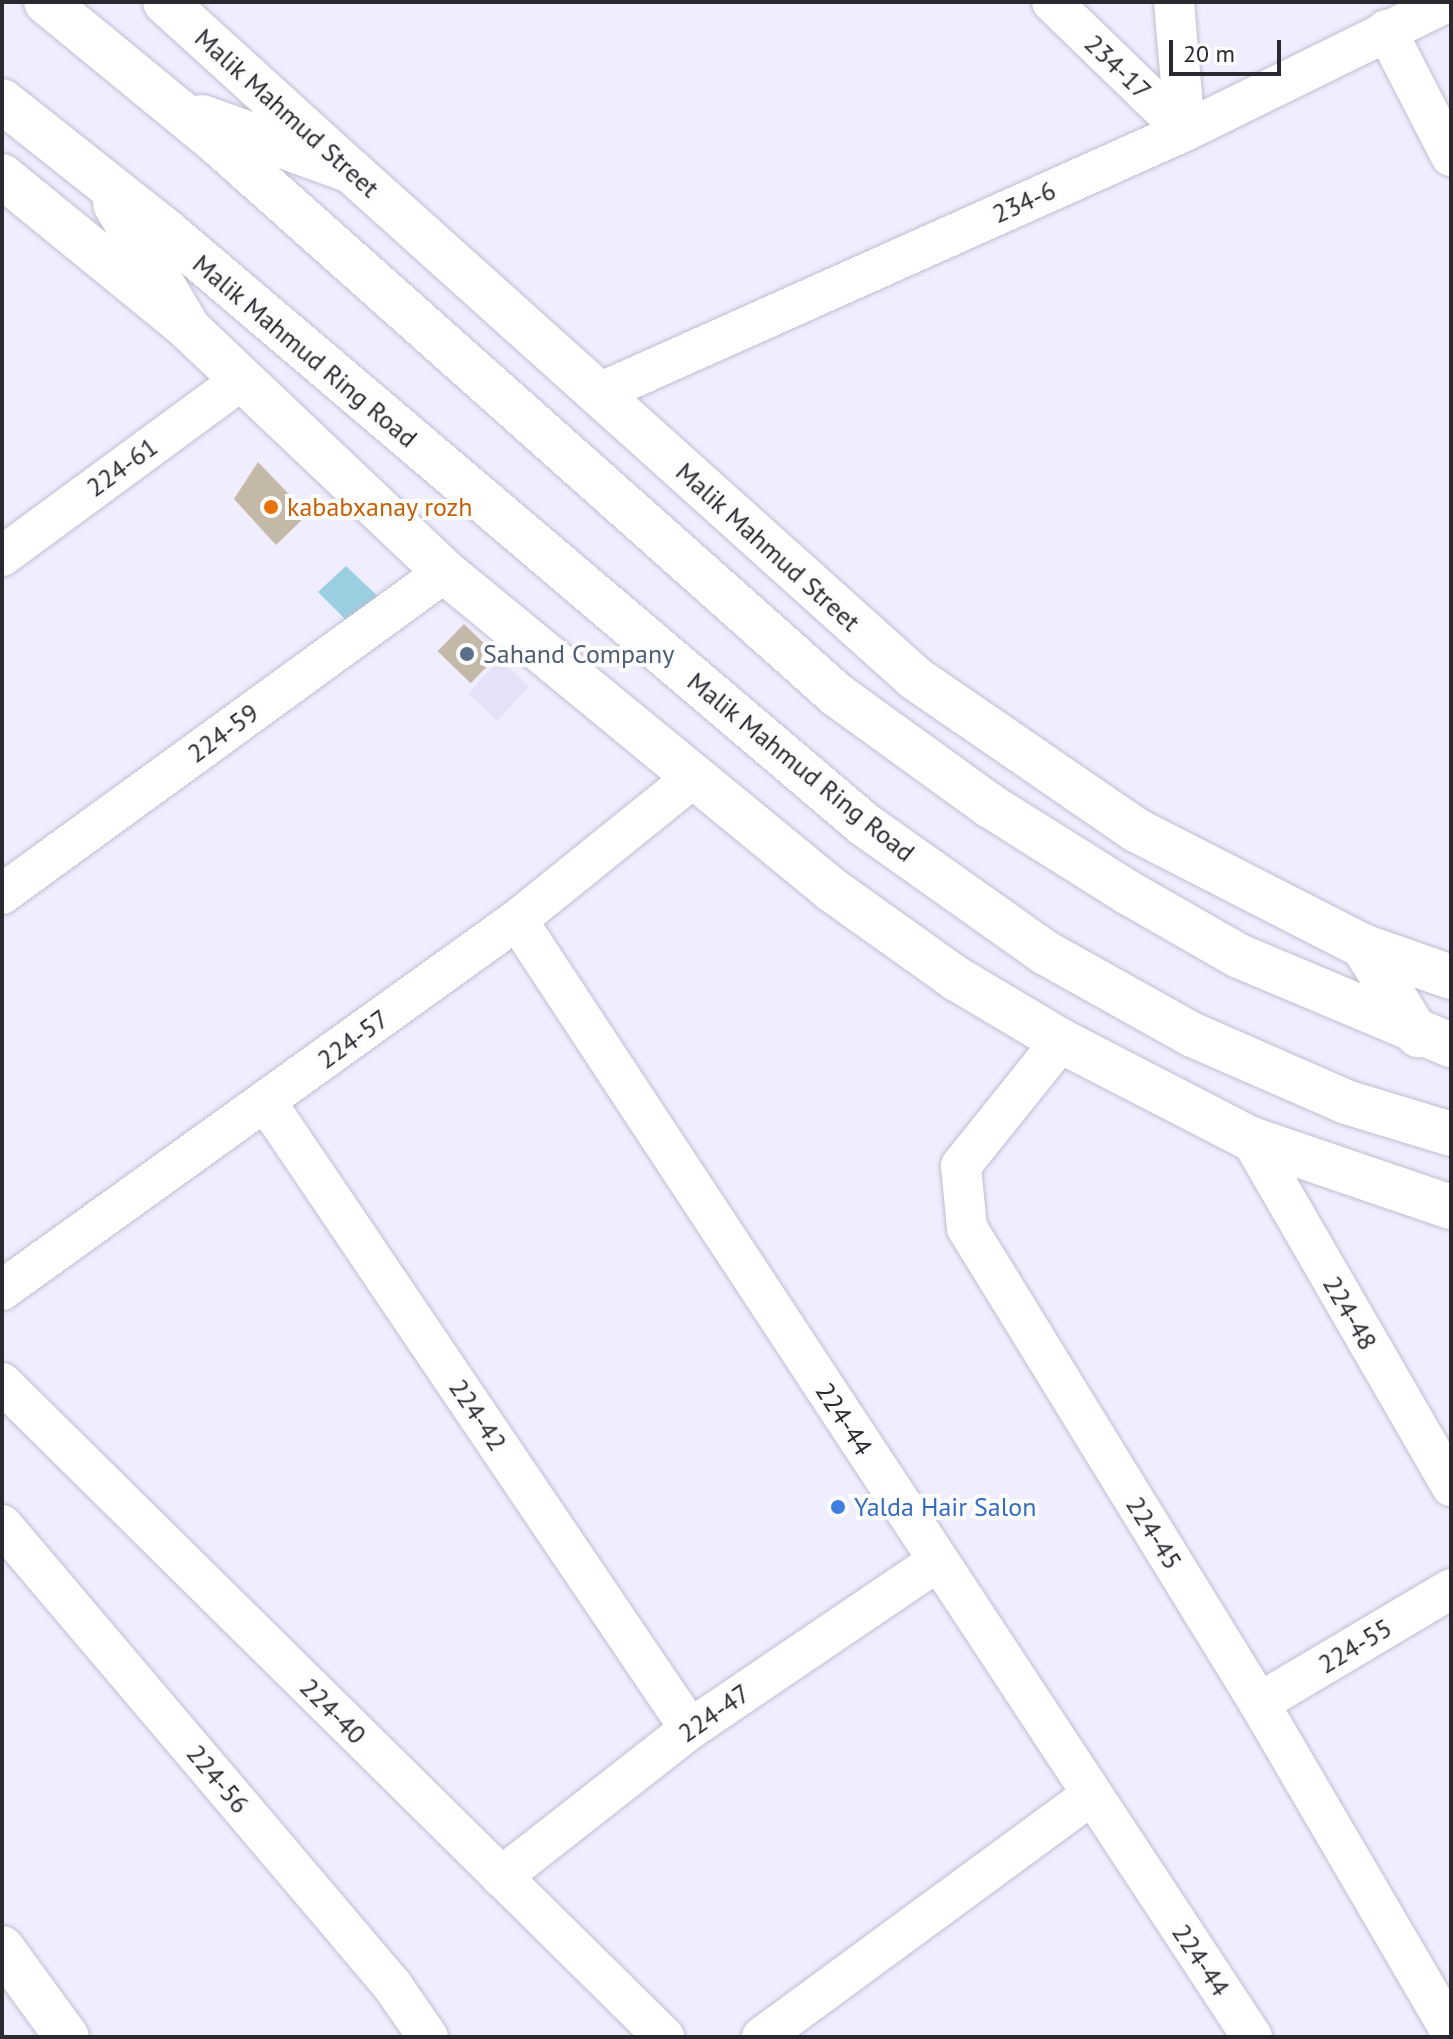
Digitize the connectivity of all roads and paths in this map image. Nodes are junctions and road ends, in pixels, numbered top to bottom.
1 (46, 2) edge
2 (165, 2) edge
3 (1052, 2) edge
4 (1174, 2) edge
5 (1447, 2) edge
6 (1386, 30) junction
7 (2, 101) edge
8 (174, 107) junction
9 (1185, 131) junction
10 (1451, 156) edge
11 (351, 171) junction
12 (102, 181) junction
13 (8, 189) edge
14 (189, 329) junction
15 (243, 379) junction
16 (597, 394) junction
17 (2, 556) edge
18 (445, 572) junction
19 (694, 777) junction
20 (2, 894) edge
21 (517, 920) junction
22 (1363, 946) junction
23 (1451, 977) edge
24 (1434, 1040) edge
25 (1061, 1041) junction
26 (266, 1102) junction
27 (1451, 1134) edge
28 (1251, 1139) junction
29 (1451, 1207) edge
30 (2, 1290) edge
31 (2, 1383) edge
32 (1451, 1486) edge
33 (2, 1525) edge
34 (937, 1562) junction
35 (1451, 1589) edge
36 (1259, 1703) junction
37 (690, 1729) junction
38 (1090, 1796) junction
39 (501, 1877) junction
40 (2, 1948) edge
41 (1451, 2032) edge
42 (1242, 2033) edge
43 (67, 2037) edge
44 (428, 2037) edge
45 (664, 2037) edge
46 (762, 2037) edge

1 - 8 main road
2 - 11 main road, Malik Mahmud Street
3 - 9 street, 234-17
4 - 9 street
5 - 6 street, 234-6
6 - 9 street, 234-6
6 - 10 street
7 - 12 main road, Malik Mahmud Ring Road
8 - 11 main road
8 - 24 main road
9 - 16 street, 234-6
11 - 16 main road, Malik Mahmud Street
12 - 14 main road
12 - 27 main road, Malik Mahmud Ring Road
13 - 14 main road
14 - 15 main road
15 - 17 street, 224-61
15 - 18 main road
16 - 22 main road, Malik Mahmud Street
18 - 19 main road
18 - 20 street, 224-59
19 - 21 street, 224-57
19 - 25 main road
21 - 26 street, 224-57
21 - 34 street, 224-44
22 - 23 main road, Malik Mahmud Street
22 - 24 main road
25 - 28 main road
25 - 36 street, 224-45
26 - 30 street, 224-57
26 - 37 street, 224-42
28 - 29 main road
28 - 32 street, 224-48
31 - 39 street, 224-40
33 - 44 street, 224-56
34 - 37 street, 224-47
34 - 38 street, 224-44
35 - 36 street, 224-55
36 - 41 street, 224-45
37 - 39 street, 224-47
38 - 42 street, 224-44
38 - 46 street
39 - 45 street, 224-40
40 - 43 main road

